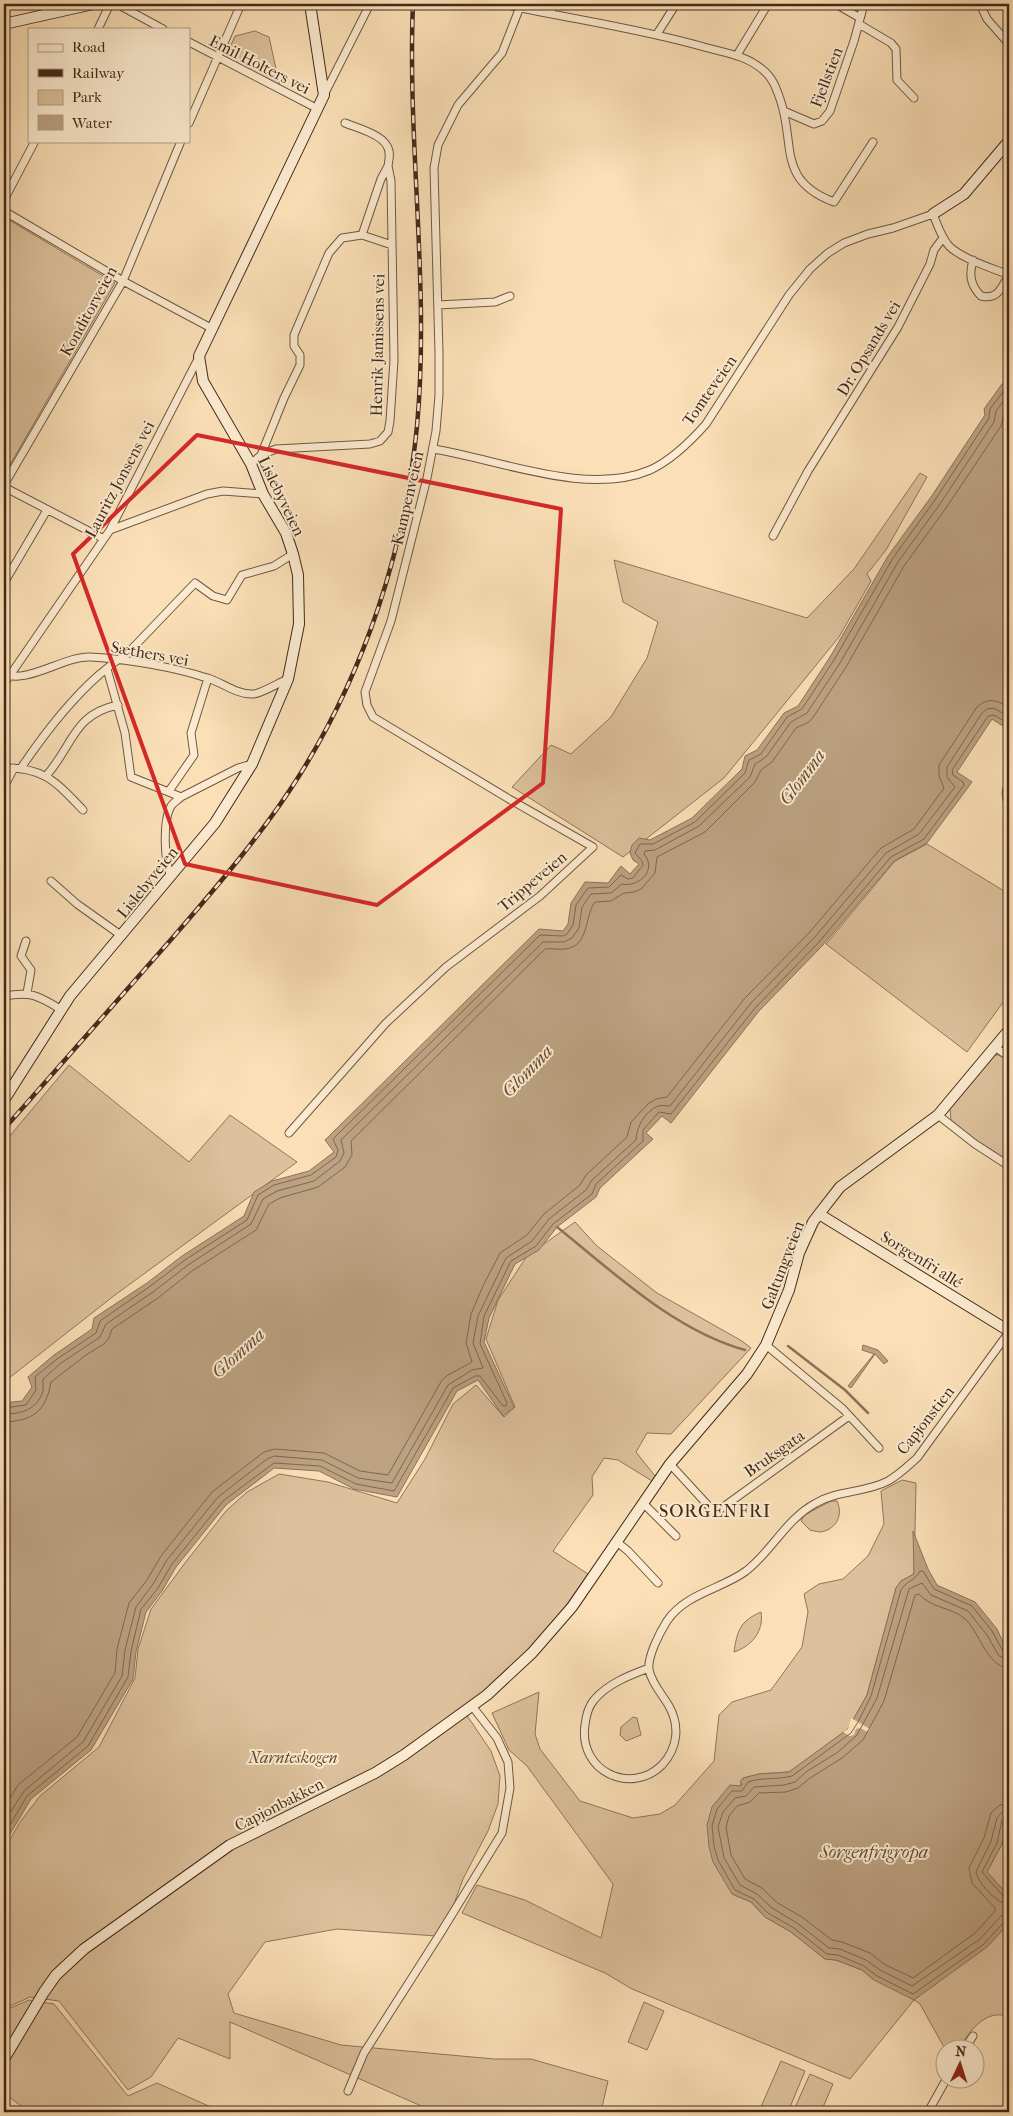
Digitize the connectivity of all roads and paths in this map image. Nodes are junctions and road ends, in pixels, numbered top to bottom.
1 (93, 4) edge
2 (110, 4) edge
3 (117, 4) edge
4 (241, 4) edge
5 (310, 4) edge
6 (370, 4) edge
7 (503, 4) edge
8 (554, 4) edge
9 (676, 4) edge
10 (768, 4) edge
11 (836, 4) edge
12 (864, 4) edge
13 (980, 4) edge
14 (520, 7) junction
15 (551, 12) junction
16 (859, 21) junction
17 (4, 24) edge
18 (98, 28) edge
19 (161, 28) edge
20 (657, 34) junction
21 (190, 43) edge
22 (1009, 44) edge
23 (737, 55) junction
24 (216, 57) junction
25 (324, 95) junction
26 (914, 98) dead end
27 (318, 109) junction
28 (786, 112) junction
29 (190, 121) edge
30 (345, 123) dead end
31 (1009, 141) edge
32 (34, 142) edge
33 (181, 142) edge
34 (873, 142) dead end
35 (388, 166) junction
36 (4, 200) edge
37 (4, 210) edge
38 (933, 214) junction
39 (362, 235) junction
40 (943, 238) junction
41 (392, 245) junction
42 (973, 260) junction
43 (1009, 275) edge
44 (123, 281) junction
45 (510, 296) dead end
46 (438, 305) junction
47 (211, 328) junction
48 (199, 356) junction
49 (433, 449) junction
50 (261, 455) junction
51 (251, 464) junction
52 (4, 486) edge
53 (263, 494) junction
54 (47, 510) junction
55 (110, 530) junction
56 (773, 536) dead end
57 (104, 539) junction
58 (293, 554) junction
59 (4, 583) edge
60 (115, 660) junction
61 (106, 669) junction
62 (6, 675) edge
63 (208, 678) junction
64 (288, 679) junction
65 (4, 684) edge
66 (365, 692) joint
67 (118, 705) junction
68 (252, 764) junction
69 (4, 768) edge
70 (18, 768) junction
71 (46, 776) junction
72 (1009, 786) edge
73 (4, 787) edge
74 (169, 791) junction
75 (181, 797) junction
76 (1009, 800) edge
77 (83, 810) dead end
78 (171, 876) junction
79 (52, 882) dead end
80 (122, 936) junction
81 (26, 941) dead end
82 (27, 993) junction
83 (4, 996) edge
84 (62, 1010) junction
85 (1009, 1030) edge
86 (995, 1047) junction
87 (1009, 1057) edge
88 (4, 1100) edge
89 (938, 1116) junction
90 (289, 1133) dead end
91 (1009, 1166) edge
92 (818, 1214) junction
93 (1009, 1331) edge
94 (766, 1345) junction
95 (849, 1416) junction
96 (879, 1448) dead end
97 (670, 1464) junction
98 (643, 1503) junction
99 (676, 1536) dead end
100 (617, 1542) junction
101 (658, 1583) dead end
102 (649, 1668) junction
103 (472, 1706) junction
104 (4, 2059) edge
105 (942, 2088) edge
106 (348, 2091) dead end
107 (928, 2112) edge

1 - 17 street
2 - 18 street
3 - 19 street
4 - 24 street
5 - 25 street
6 - 25 street
7 - 14 street
8 - 15 street
9 - 20 street
10 - 23 street
11 - 16 street
12 - 16 street, Fjellstien
13 - 22 street
14 - 15 street
14 - 46 street, Kampenveien
15 - 20 street
16 - 26 street
16 - 28 street, Fjellstien
20 - 23 street
21 - 24 street, Emil Holters vei
23 - 28 street
24 - 27 street, Emil Holters vei
24 - 29 street
25 - 27 street
27 - 47 street
28 - 34 street
30 - 35 street, Henrik Jamissens vei
31 - 38 street, Tomteveien
32 - 36 street
33 - 44 street, Konditorveien
35 - 39 street
35 - 41 street, Henrik Jamissens vei
37 - 44 street
38 - 40 street
38 - 49 street, Tomteveien
39 - 41 street
39 - 50 street, Henrik Jamissens vei
40 - 42 street
40 - 56 street, Dr. Opsands vei
41 - 50 street, Henrik Jamissens vei
42 - 43 street
42 - 43 street
44 - 47 street
44 - 52 street, Konditorveien
45 - 46 street
46 - 49 street, Kampenveien
47 - 48 street
48 - 51 street, Lislebyveien
48 - 55 street, Lauritz Jonsens vei
49 - 66 street, Kampenveien
50 - 51 street, Henrik Jamissens vei
51 - 53 street, Lislebyveien
52 - 54 street
53 - 55 street
53 - 58 street, Lislebyveien
54 - 57 street
54 - 59 street
55 - 57 street, Lauritz Jonsens vei
57 - 62 street, Lauritz Jonsens vei
58 - 60 street
58 - 64 street, Lislebyveien
60 - 61 street
60 - 62 street, Sæthers vei
60 - 63 street, Sæthers vei
61 - 67 street
61 - 70 street
62 - 65 street, Lauritz Jonsens vei
63 - 64 street, Sæthers vei
63 - 74 street
64 - 68 street, Lislebyveien
66 - 90 street, Trippeveien
67 - 71 street
67 - 74 street
68 - 75 street
68 - 78 street, Lislebyveien
69 - 70 street
70 - 71 street
70 - 73 street
71 - 77 street
72 - 76 street
74 - 75 street
75 - 78 street
78 - 80 street, Lislebyveien
79 - 80 street
80 - 84 street, Lislebyveien
81 - 82 street
82 - 83 street
82 - 84 street
84 - 88 street, Lislebyveien
85 - 86 street, Galtungveien
86 - 87 street
86 - 89 street, Galtungveien
89 - 91 street
89 - 92 street, Galtungveien
92 - 93 street, Sorgenfri allé
92 - 94 street, Galtungveien
93 - 102 street, Capjonstien
94 - 95 street
94 - 97 street, Galtungveien
95 - 96 street
95 - 97 street, Bruksgata
97 - 98 street, Galtungveien
98 - 99 street
98 - 100 street, Galtungveien
100 - 101 street
100 - 103 street, Capjonbakken
102 - 102 street
103 - 104 street, Capjonbakken
103 - 106 street
105 - 107 street

